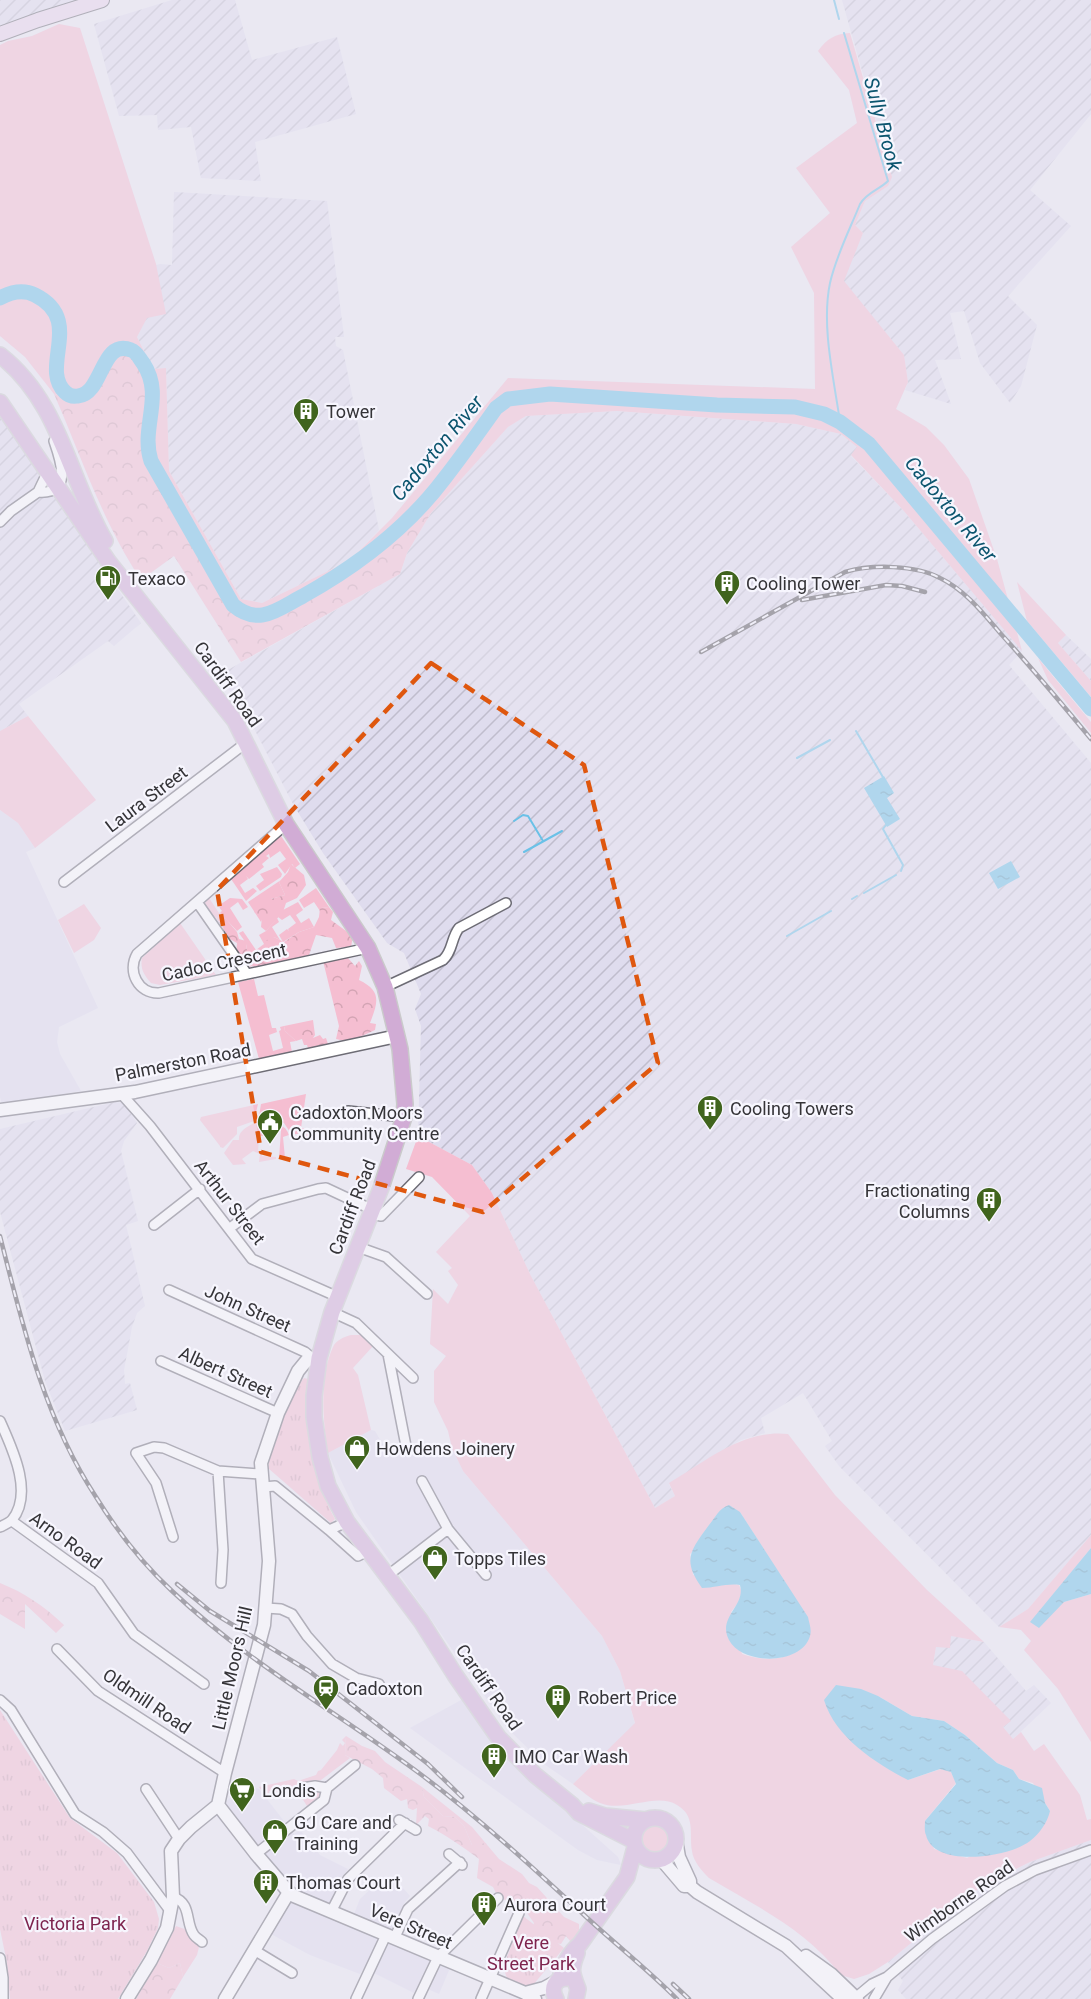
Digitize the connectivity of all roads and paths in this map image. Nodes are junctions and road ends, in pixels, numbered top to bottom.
1 (102, 0) edge
2 (0, 34) edge
3 (3, 362) edge
4 (32, 387) junction
5 (0, 402) edge
6 (48, 471) junction
7 (58, 486) junction
8 (39, 492) junction
9 (0, 522) edge
10 (123, 578) junction
11 (247, 742) junction
12 (286, 824) junction
13 (64, 882) dead end
14 (197, 902) junction
15 (506, 903) dead end
16 (368, 948) junction
17 (247, 974) junction
18 (385, 987) junction
19 (390, 1005) junction
20 (398, 1036) junction
21 (372, 1041) junction
22 (124, 1094) junction
23 (0, 1110) edge
24 (348, 1110) dead end
25 (404, 1117) junction
26 (419, 1177) dead end
27 (200, 1189) junction
28 (372, 1212) junction
29 (154, 1225) dead end
30 (230, 1228) junction
31 (358, 1247) junction
32 (169, 1290) dead end
33 (427, 1294) dead end
34 (338, 1297) junction
35 (332, 1312) junction
36 (388, 1354) junction
37 (315, 1358) junction
38 (161, 1361) dead end
39 (413, 1378) dead end
40 (278, 1413) junction
41 (0, 1421) edge
42 (406, 1446) dead end
43 (218, 1471) junction
44 (262, 1481) junction
45 (422, 1481) dead end
46 (12, 1521) junction
47 (347, 1522) junction
48 (0, 1527) edge
49 (448, 1529) junction
50 (330, 1530) junction
51 (173, 1537) dead end
52 (368, 1551) junction
53 (486, 1575) dead end
54 (387, 1576) junction
55 (221, 1583) dead end
56 (266, 1608) junction
57 (57, 1649) dead end
58 (204, 1684) dead end
59 (379, 1684) dead end
60 (0, 1700) edge
61 (355, 1765) dead end
62 (225, 1773) junction
63 (302, 1788) dead end
64 (327, 1788) junction
65 (146, 1789) dead end
66 (218, 1805) junction
67 (572, 1805) junction
68 (646, 1820) junction
69 (416, 1830) dead end
70 (179, 1839) junction
71 (676, 1840) junction
72 (635, 1844) junction
73 (1091, 1850) edge
74 (256, 1854) junction
75 (449, 1854) dead end
76 (658, 1860) junction
77 (627, 1877) junction
78 (690, 1886) junction
79 (289, 1892) junction
80 (173, 1897) junction
81 (498, 1898) dead end
82 (171, 1912) junction
83 (331, 1912) junction
84 (519, 1913) dead end
85 (390, 1937) junction
86 (202, 1942) dead end
87 (786, 1946) junction
88 (254, 1950) junction
89 (438, 1957) junction
90 (0, 1958) edge
91 (292, 1973) dead end
92 (887, 1977) junction
93 (490, 1979) junction
94 (563, 1980) junction
95 (530, 1996) edge
96 (3, 1999) edge
97 (127, 1999) edge
98 (225, 1999) edge
99 (356, 1999) edge
100 (418, 1999) edge
101 (481, 1999) edge
102 (555, 1999) edge
103 (576, 1999) edge
104 (843, 1999) edge
105 (856, 1999) edge
106 (874, 1999) edge

1 - 2 main road
3 - 4 main road, Cardiff Road
4 - 7 street
4 - 10 main road, Cardiff Road
5 - 6 main road, Cardiff Road
6 - 7 main road, Cardiff Road
6 - 8 street
7 - 8 street
7 - 10 main road, Cardiff Road
8 - 9 street
10 - 11 main road, Cardiff Road
11 - 12 main road, Cardiff Road
11 - 13 street, Laura Street
12 - 14 street, Cadoc Crescent
12 - 16 main road, Cardiff Road
14 - 17 street
14 - 17 street, Cadoc Crescent
15 - 18 street
16 - 17 street, Cadoc Crescent
16 - 18 main road, Cardiff Road
18 - 19 main road, Cardiff Road
19 - 20 main road, Cardiff Road
19 - 21 street
20 - 21 street, Palmerston Road
20 - 25 main road, Cardiff Road
21 - 22 street, Palmerston Road
22 - 23 street, Palmerston Road
22 - 27 street, Arthur Street
24 - 25 street
25 - 28 main road, Cardiff Road
26 - 28 street
27 - 29 street
27 - 30 street, Arthur Street
28 - 30 street
28 - 31 main road, Cardiff Road
30 - 34 street, Arthur Street
31 - 33 street
31 - 34 main road, Cardiff Road
32 - 37 street, John Street
34 - 35 main road, Cardiff Road
35 - 36 street
35 - 37 main road, Cardiff Road
36 - 39 street
36 - 42 street
37 - 40 street, Little Moors Hill
37 - 47 main road, Cardiff Road
38 - 40 street, Albert Street
40 - 44 street, Little Moors Hill
41 - 46 street
43 - 44 street
43 - 51 street
43 - 55 street
44 - 50 street
44 - 56 street, Little Moors Hill
45 - 49 street
46 - 48 street
46 - 58 street, Arno Road
47 - 50 street
47 - 52 main road, Cardiff Road
49 - 53 street
49 - 54 street
50 - 52 street
52 - 54 main road, Cardiff Road
54 - 67 main road, Cardiff Road
56 - 59 street
56 - 62 street, Little Moors Hill
57 - 62 street, Oldmill Road
60 - 82 street
61 - 64 street
62 - 66 street, Little Moors Hill
63 - 64 street
64 - 74 street
65 - 70 street
66 - 70 street
66 - 74 street, Vere Street
67 - 68 main road, Cardiff Road
67 - 72 main road, Cardiff Road
68 - 71 main road
68 - 72 main road
69 - 83 street
70 - 80 street
71 - 76 main road
71 - 78 street
72 - 76 main road
72 - 77 main road
73 - 92 street, Wimborne Road
74 - 79 street, Vere Street
75 - 85 street
76 - 77 main road
76 - 78 street
77 - 94 main road
78 - 87 street
79 - 83 street, Vere Street
79 - 88 street
80 - 82 street
80 - 86 street
81 - 89 street
82 - 97 street
83 - 85 street, Vere Street
84 - 93 street
85 - 89 street, Vere Street
85 - 99 street
87 - 104 street
87 - 105 street
88 - 91 street
88 - 98 street
89 - 93 street, Vere Street
89 - 100 street
90 - 96 street
92 - 105 street, Wimborne Road
92 - 106 street, Wimborne Road
93 - 95 street, Vere Street
93 - 101 street
94 - 95 street, Vere Street
94 - 102 main road
94 - 103 main road

